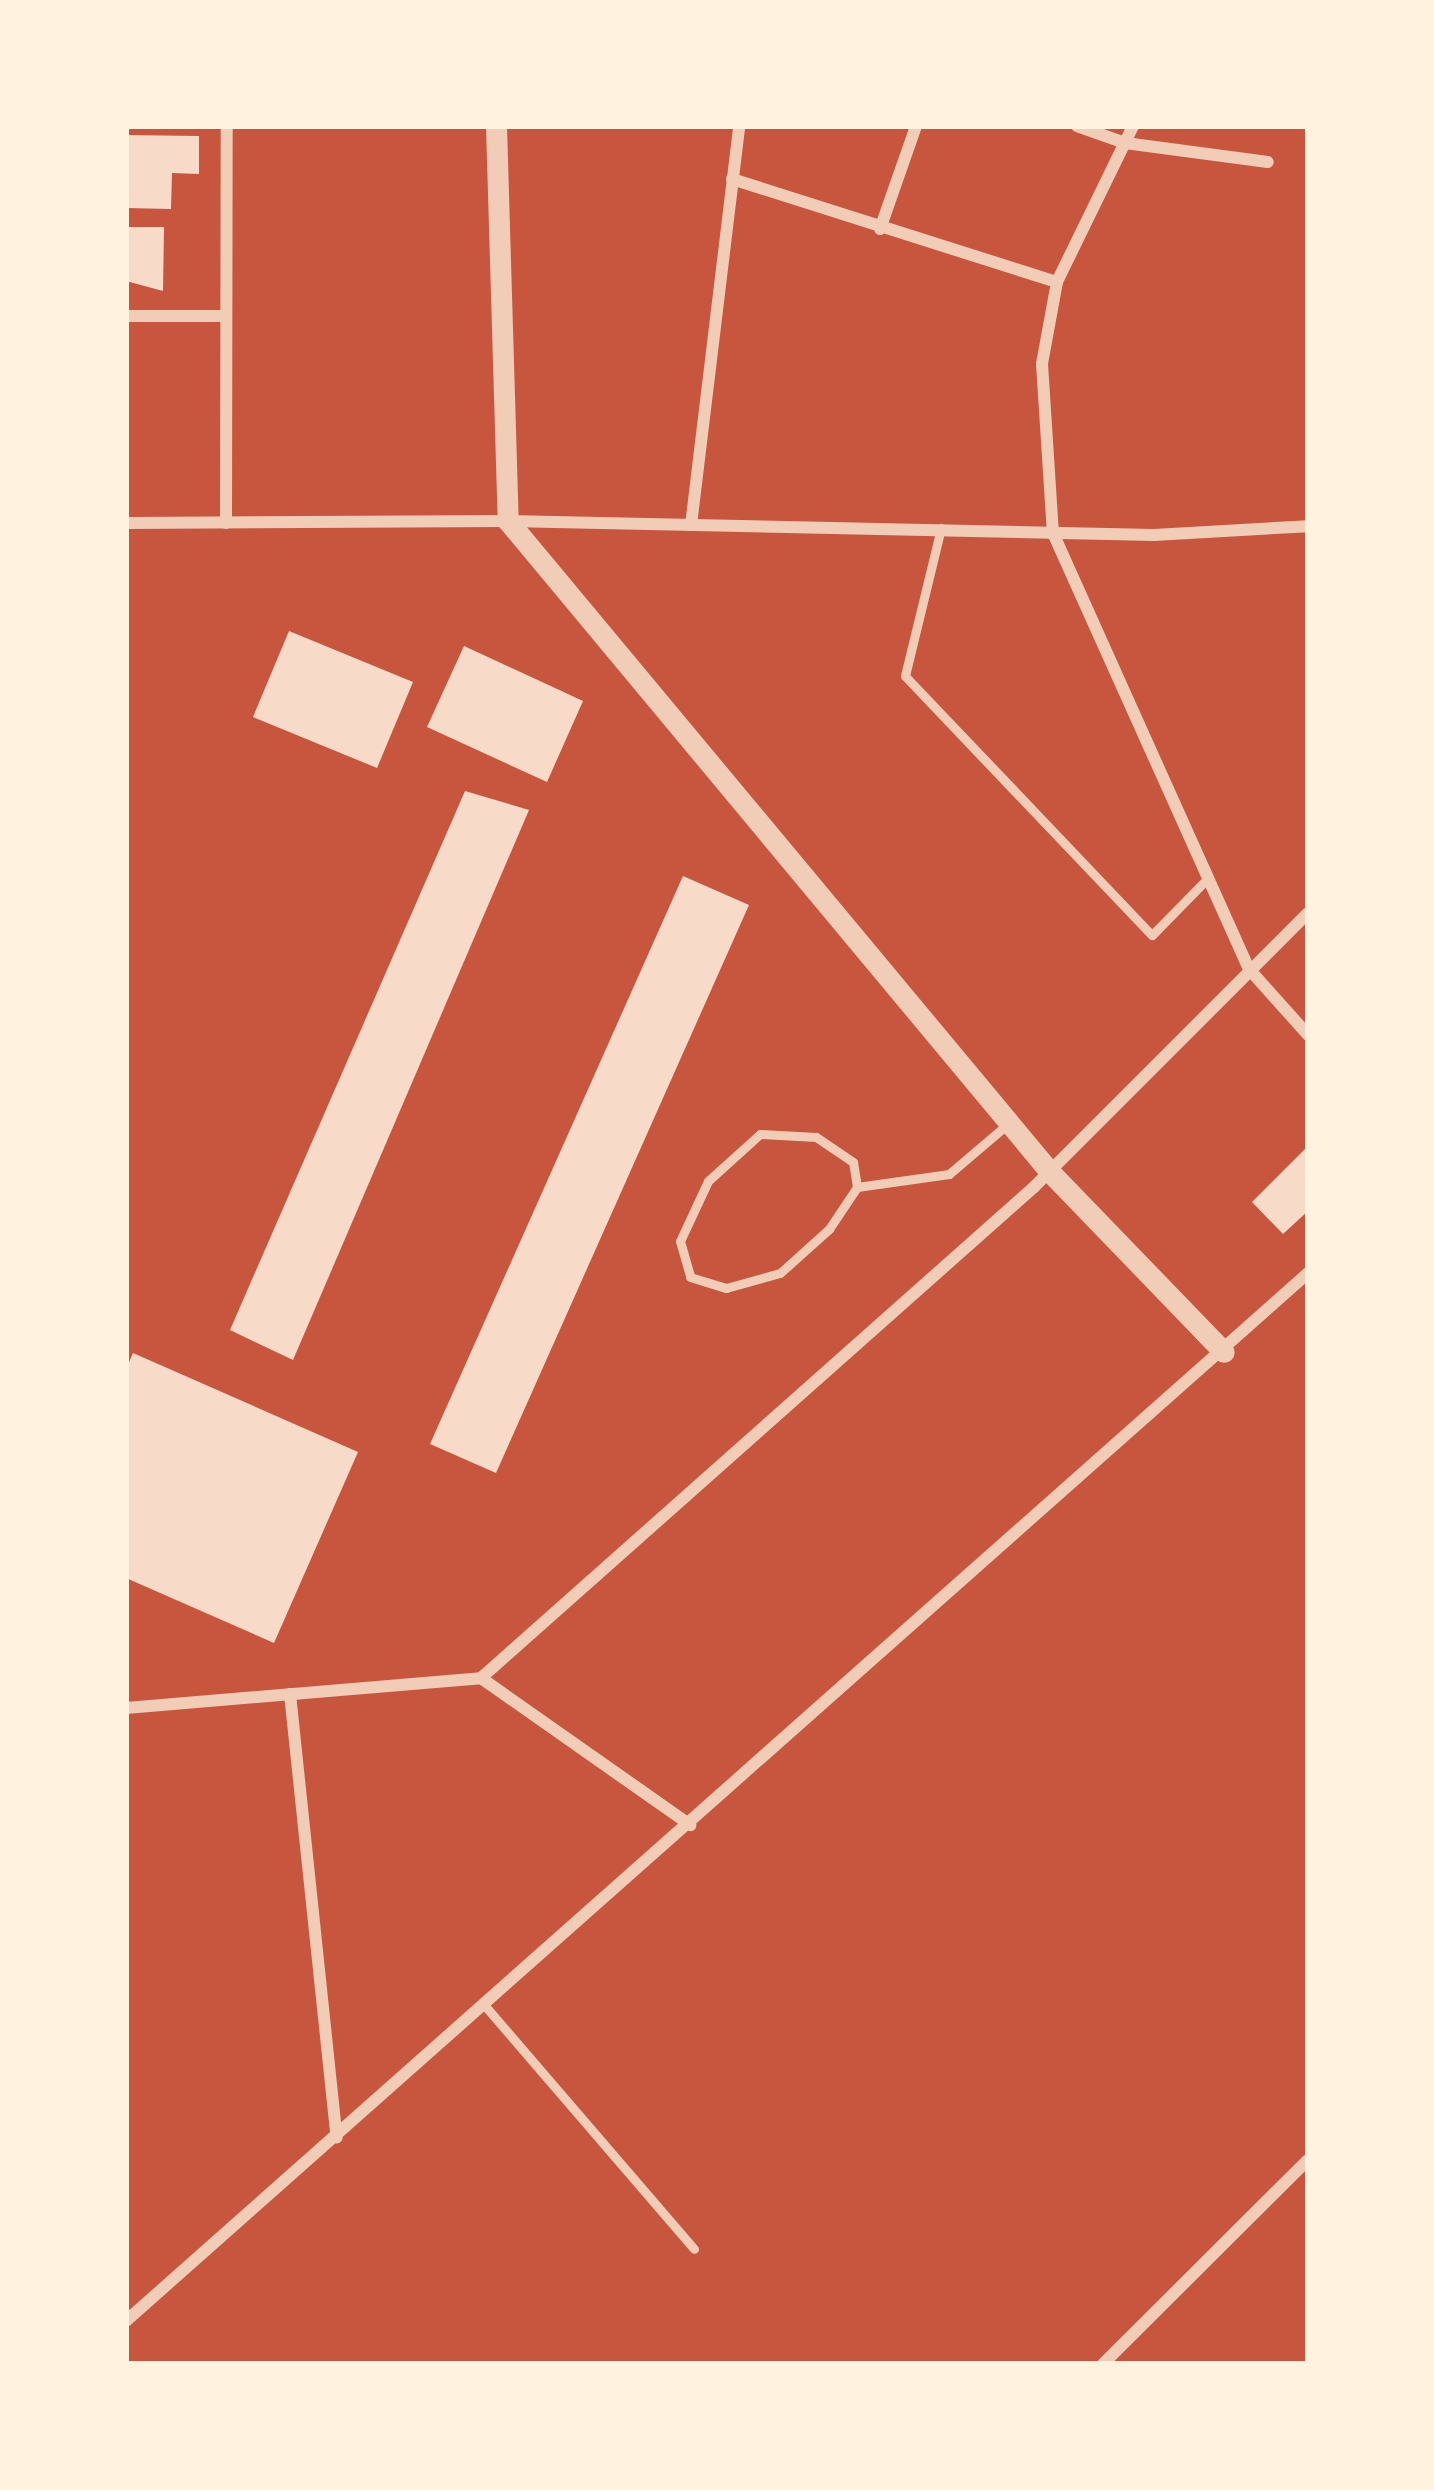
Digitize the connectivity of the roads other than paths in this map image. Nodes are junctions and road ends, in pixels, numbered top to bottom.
1 (227, 126) edge
2 (496, 126) edge
3 (739, 126) edge
4 (916, 126) edge
5 (1077, 126) edge
6 (1133, 126) edge
7 (1125, 143) junction
8 (1268, 162) dead end
9 (732, 179) junction
10 (880, 229) junction
11 (1057, 282) junction
12 (126, 316) edge
13 (225, 316) junction
14 (508, 521) junction
15 (126, 523) edge
16 (226, 523) junction
17 (692, 525) junction
18 (1308, 526) edge
19 (941, 528) junction
20 (1053, 533) junction
21 (1208, 878) junction
22 (1308, 913) edge
23 (1249, 970) junction
24 (1308, 1035) edge
25 (1009, 1123) junction
26 (1050, 1172) junction
27 (856, 1187) junction
28 (1308, 1273) edge
29 (1224, 1352) junction
30 (481, 1678) junction
31 (290, 1694) junction
32 (126, 1708) edge
33 (690, 1825) junction
34 (486, 2007) junction
35 (337, 2138) junction
36 (1308, 2160) edge
37 (694, 2249) dead end
38 (126, 2321) edge
39 (1103, 2364) edge

1 - 13 street
2 - 14 street
3 - 9 street
4 - 10 street
5 - 7 street
6 - 7 street
7 - 8 street
7 - 11 street
9 - 10 street
9 - 17 street
10 - 11 street
11 - 20 street
12 - 13 street
13 - 16 street
14 - 16 street
14 - 17 street
14 - 25 street
15 - 16 street
17 - 19 street
18 - 20 street
19 - 20 street
19 - 21 lane
20 - 21 street
21 - 23 street
22 - 23 street
23 - 24 street
23 - 26 street
25 - 26 street
25 - 27 lane
26 - 29 street
26 - 30 street
27 - 27 lane
28 - 29 street
29 - 33 street
30 - 31 street
30 - 33 street
31 - 32 street
31 - 35 street
33 - 34 street
34 - 35 street
34 - 37 lane
35 - 38 street
36 - 39 street

